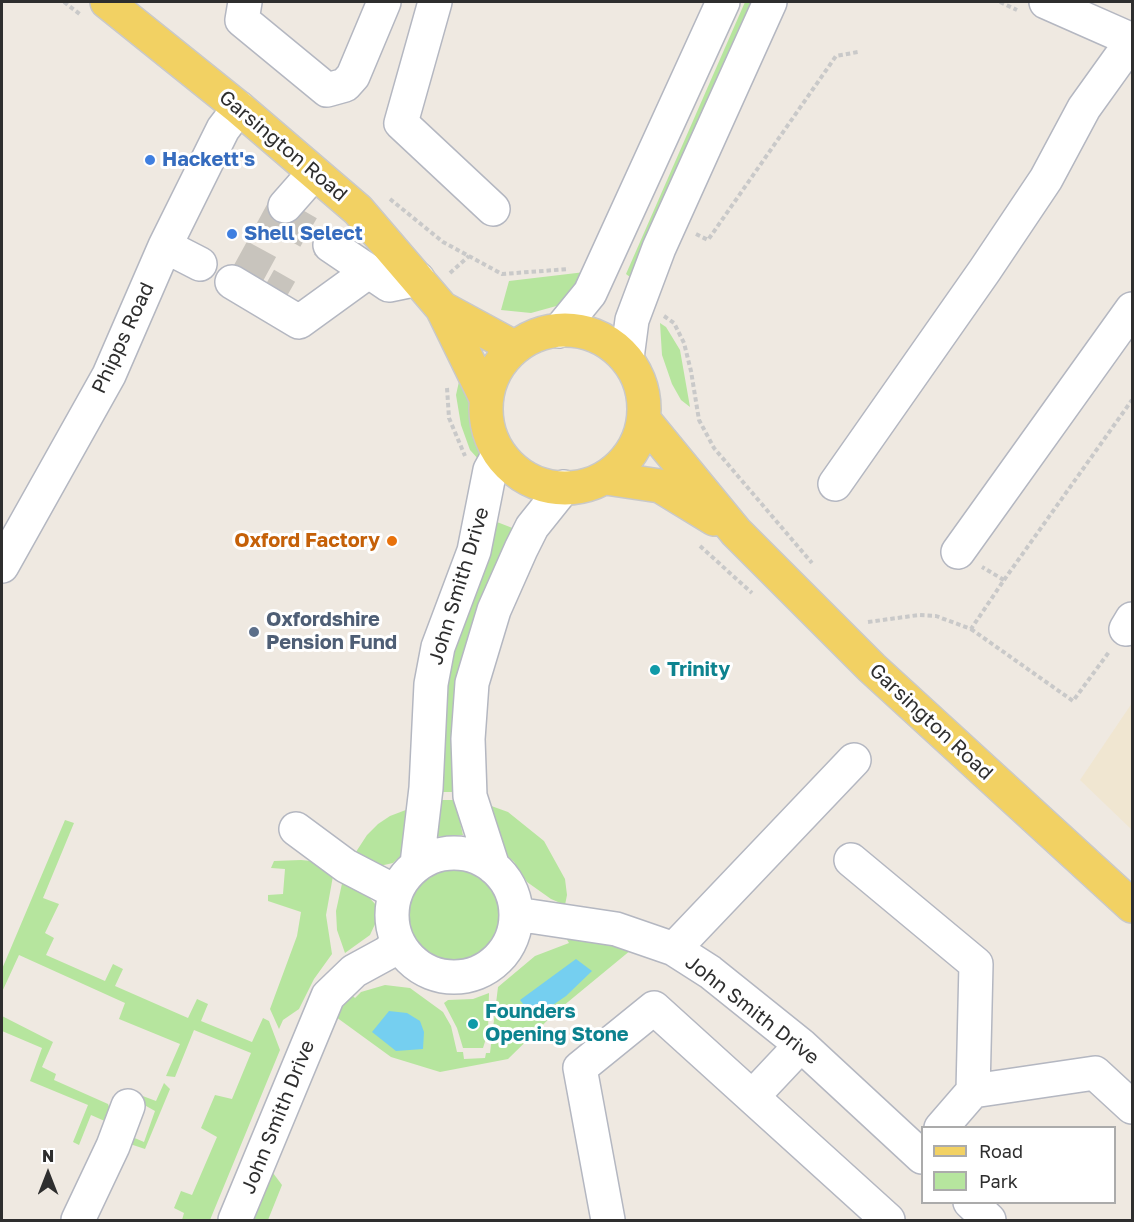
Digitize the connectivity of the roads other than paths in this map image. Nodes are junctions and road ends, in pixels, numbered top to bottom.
1 (107, 2) edge
2 (245, 2) edge
3 (384, 2) edge
4 (435, 2) edge
5 (723, 2) edge
6 (770, 2) edge
7 (1046, 2) edge
8 (1132, 40) edge
9 (239, 108) junction
10 (314, 173) junction
11 (285, 206) tunnel mouth
12 (493, 209) dead end
13 (165, 246) junction
14 (200, 264) dead end
15 (418, 279) junction
16 (232, 282) dead end
17 (442, 308) junction
18 (1132, 309) edge
19 (559, 331) junction
20 (514, 347) junction
21 (627, 358) junction
22 (486, 398) junction
23 (644, 420) junction
24 (499, 454) junction
25 (606, 478) junction
26 (835, 484) dead end
27 (564, 487) junction
28 (736, 532) junction
29 (958, 552) road end
30 (2, 566) edge
31 (854, 760) dead end
32 (296, 829) dead end
33 (851, 860) dead end
34 (417, 864) junction
35 (493, 867) junction
36 (396, 892) junction
37 (1132, 906) edge
38 (516, 914) junction
39 (398, 944) junction
40 (674, 949) junction
41 (801, 1045) junction
42 (974, 1091) junction
43 (753, 1096) junction
44 (128, 1106) dead end
45 (1132, 1107) edge
46 (943, 1126) edge
47 (921, 1153) edge
48 (971, 1204) edge
49 (78, 1221) edge
50 (235, 1221) edge
51 (608, 1221) edge
52 (888, 1221) edge
53 (989, 1221) edge

1 - 9 main road, Garsington Road
2 - 3 street
4 - 12 street
5 - 19 street
6 - 21 street
7 - 8 street
8 - 26 street
9 - 10 main road, Garsington Road
9 - 13 street, Phipps Road
10 - 11 street
10 - 15 main road, Garsington Road
13 - 14 street
13 - 30 street, Phipps Road
15 - 16 street
15 - 17 main road, Garsington Road
17 - 20 main road, Garsington Road
17 - 22 main road, Garsington Road
18 - 29 street
19 - 20 main road
19 - 21 main road
20 - 22 main road
21 - 23 main road
22 - 24 main road
23 - 25 main road
23 - 28 main road
24 - 27 main road
24 - 34 street, John Smith Drive
25 - 27 main road
25 - 28 main road
27 - 35 street, John Smith Drive
28 - 37 main road, Garsington Road
31 - 40 street
32 - 36 street
33 - 42 street
34 - 35 street
34 - 36 street, John Smith Drive
35 - 38 street, John Smith Drive
36 - 39 street, John Smith Drive
38 - 39 street, John Smith Drive
38 - 40 street, John Smith Drive
39 - 50 street, John Smith Drive
40 - 41 street, John Smith Drive
41 - 43 street
41 - 47 street, John Smith Drive
42 - 45 street
42 - 46 street
43 - 51 street
43 - 52 street
44 - 49 street
48 - 53 street

